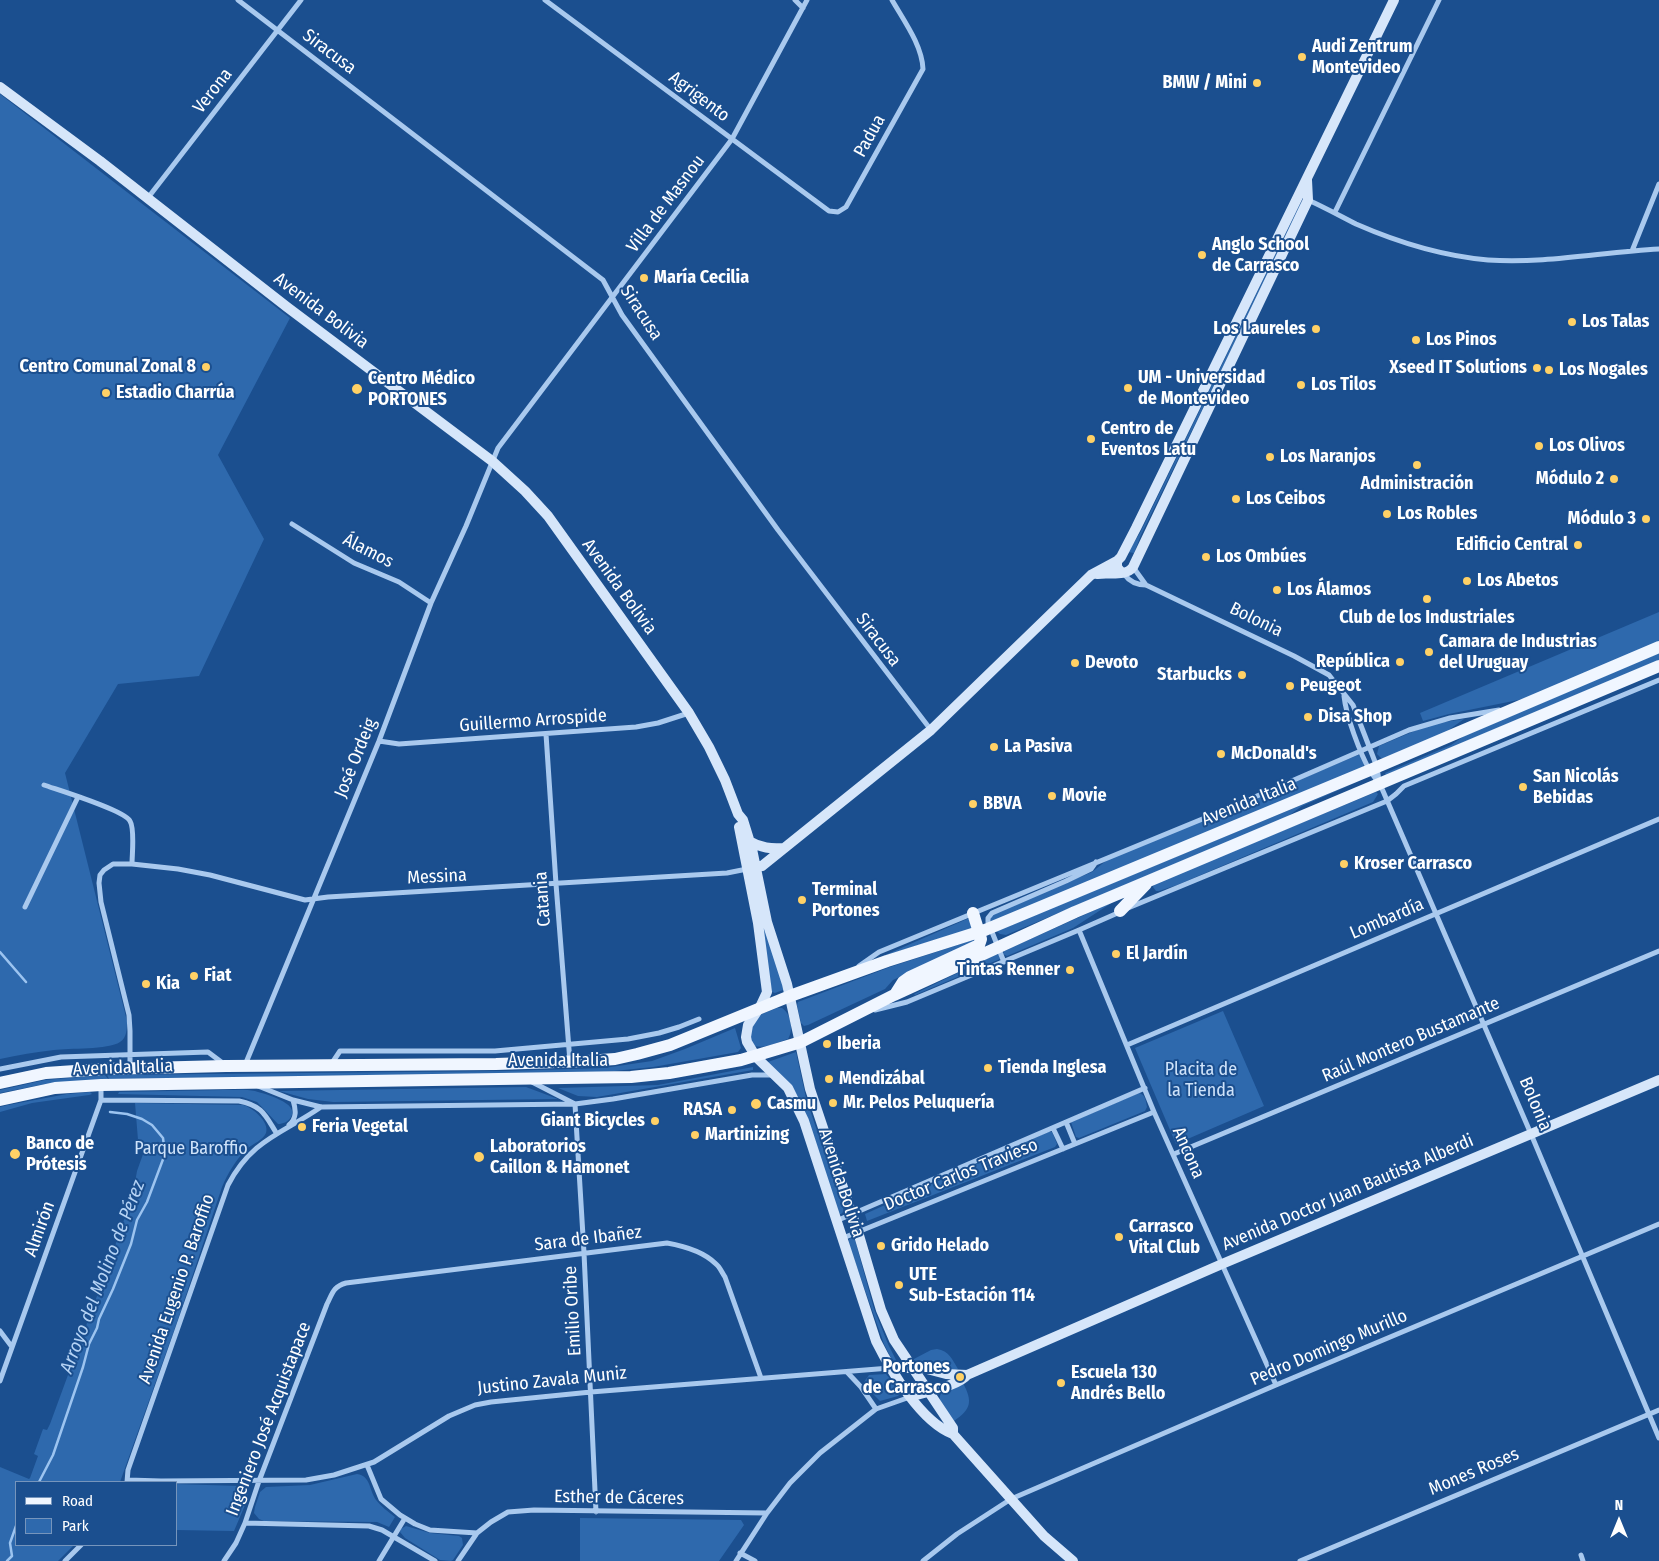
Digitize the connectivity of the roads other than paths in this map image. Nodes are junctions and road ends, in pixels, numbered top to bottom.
1 (238, 0) edge
2 (301, 0) edge
3 (545, 0) edge
4 (794, 0) edge
5 (807, 0) edge
6 (892, 0) edge
7 (1394, 0) edge
8 (1439, 0) edge
9 (802, 8) junction
10 (278, 30) junction
11 (0, 87) edge
12 (732, 139) junction
13 (1659, 184) edge
14 (1303, 198) junction
15 (147, 199) junction
16 (838, 212) joint
17 (1335, 212) junction
18 (1659, 249) edge
19 (1632, 251) junction
20 (613, 297) junction
21 (492, 460) junction
22 (292, 524) dead end
23 (1119, 559) junction
24 (1133, 567) junction
25 (1122, 573) junction
26 (1091, 575) junction
27 (1146, 585) junction
28 (431, 603) junction
29 (1659, 647) edge
30 (1659, 666) edge
31 (1659, 680) edge
32 (1344, 696) junction
33 (1519, 706) junction
34 (1567, 712) junction
35 (688, 714) junction
36 (931, 730) junction
37 (546, 734) junction
38 (1503, 739) junction
39 (378, 741) junction
40 (1370, 746) junction
41 (1361, 750) junction
42 (1376, 775) junction
43 (44, 785) dead end
44 (78, 797) junction
45 (1387, 801) junction
46 (738, 814) junction
47 (1659, 819) edge
48 (750, 841) junction
49 (784, 848) junction
50 (1096, 862) junction
51 (132, 864) junction
52 (751, 868) junction
53 (1150, 880) junction
54 (556, 884) junction
55 (313, 899) junction
56 (25, 906) dead end
57 (1120, 911) junction
58 (973, 913) junction
59 (1435, 913) junction
60 (984, 930) junction
61 (1079, 930) junction
62 (998, 946) junction
63 (1659, 952) edge
64 (1004, 962) junction
65 (841, 977) junction
66 (894, 995) junction
67 (790, 996) junction
68 (760, 1007) junction
69 (858, 1014) junction
70 (698, 1019) dead end
71 (1483, 1025) junction
72 (801, 1042) junction
73 (569, 1044) junction
74 (1127, 1045) junction
75 (130, 1055) junction
76 (756, 1057) junction
77 (570, 1062) junction
78 (226, 1066) junction
79 (244, 1066) junction
80 (330, 1066) junction
81 (130, 1068) junction
82 (0, 1069) edge
83 (774, 1075) junction
84 (525, 1078) junction
85 (1659, 1080) edge
86 (248, 1082) junction
87 (0, 1083) edge
88 (101, 1085) junction
89 (1145, 1088) junction
90 (0, 1100) edge
91 (101, 1100) junction
92 (293, 1100) junction
93 (574, 1104) junction
94 (322, 1107) junction
95 (1154, 1112) junction
96 (1066, 1122) junction
97 (287, 1128) junction
98 (1053, 1128) junction
99 (277, 1134) junction
100 (1531, 1134) junction
101 (1075, 1144) junction
102 (1063, 1149) junction
103 (1174, 1154) junction
104 (852, 1215) junction
105 (836, 1222) junction
106 (1659, 1224) edge
107 (858, 1232) junction
108 (842, 1239) junction
109 (584, 1253) junction
110 (1582, 1257) junction
111 (1222, 1264) junction
112 (337, 1286) joint
113 (0, 1331) edge
114 (12, 1347) junction
115 (911, 1367) junction
116 (890, 1368) junction
117 (847, 1372) junction
118 (968, 1374) junction
119 (761, 1378) junction
120 (0, 1381) edge
121 (1276, 1385) junction
122 (928, 1390) junction
123 (590, 1392) junction
124 (910, 1397) junction
125 (876, 1409) junction
126 (1659, 1410) edge
127 (1648, 1414) junction
128 (954, 1434) junction
129 (1659, 1438) edge
130 (367, 1465) junction
131 (127, 1481) edge
132 (259, 1481) junction
133 (1011, 1500) junction
134 (596, 1512) junction
135 (767, 1513) junction
136 (405, 1518) junction
137 (245, 1524) junction
138 (477, 1533) junction
139 (394, 1536) junction
140 (80, 1546) edge
141 (740, 1553) junction
142 (1581, 1555) dead end
143 (65, 1561) edge
144 (224, 1561) edge
145 (379, 1561) edge
146 (435, 1561) edge
147 (458, 1561) edge
148 (736, 1561) edge
149 (754, 1561) edge
150 (923, 1561) edge
151 (1072, 1561) edge
152 (1300, 1561) edge
153 (1583, 1561) edge

1 - 10 street, Siracusa
2 - 10 street, Verona
3 - 12 street, Agrigento
4 - 9 street
5 - 9 street, Villa de Masnou
6 - 16 street, Padua
7 - 14 street
8 - 17 street
9 - 12 street, Villa de Masnou
10 - 15 street, Verona
10 - 20 street, Siracusa
11 - 15 street, Avenida Bolivia
12 - 16 street, Agrigento
12 - 20 street, Villa de Masnou
13 - 19 street
14 - 17 street
14 - 23 street
14 - 24 street
15 - 21 street, Avenida Bolivia
17 - 19 street
18 - 19 street
20 - 21 street, Villa de Masnou
20 - 36 street, Siracusa
21 - 28 street, José Ordeig
21 - 35 street, Avenida Bolivia
22 - 28 street, Álamos
23 - 24 street, Bolonia
23 - 25 street
23 - 26 street
24 - 25 street
24 - 27 street, Bolonia
25 - 26 street
25 - 27 street, Bolonia
26 - 36 street
27 - 32 street, Bolonia
28 - 39 street, José Ordeig
29 - 33 main road, Avenida Italia
30 - 34 main road, Avenida Italia
31 - 34 street, Avenida Italia
32 - 40 street, Bolonia
32 - 41 street, Bolonia
33 - 40 street, Avenida Italia
33 - 42 main road, Avenida Italia
34 - 38 main road, Avenida Italia
35 - 37 street, Guillermo Arrospide
35 - 46 street, Avenida Bolivia
36 - 49 street
37 - 39 street, Guillermo Arrospide
37 - 54 street, Catania
38 - 42 main road, Avenida Italia
38 - 45 street, Avenida Italia
39 - 55 street, José Ordeig
40 - 41 street, Avenida Italia
40 - 42 street, Bolonia
41 - 42 street, Bolonia
41 - 50 street, Avenida Italia
42 - 45 street, Bolonia
42 - 53 main road, Avenida Italia
42 - 60 main road, Avenida Italia
43 - 44 street
44 - 51 street
44 - 56 street
45 - 57 street, Avenida Italia
45 - 59 street, Bolonia
46 - 48 street, Avenida Bolivia
46 - 52 street, Avenida Bolivia
47 - 59 street, Lombardía
48 - 49 street
48 - 52 street, Avenida Bolivia
49 - 52 street
50 - 58 street, Avenida Italia
50 - 60 street, Avenida Italia
51 - 55 street, Messina
51 - 75 street
52 - 54 street, Messina
52 - 67 street, Avenida Bolivia
52 - 68 street, Avenida Bolivia
53 - 57 main road
53 - 62 main road, Avenida Italia
54 - 55 street, Messina
54 - 73 street, Catania
55 - 79 street, José Ordeig
57 - 61 street, Avenida Italia
58 - 60 main road
58 - 65 street, Avenida Italia
59 - 71 street, Bolonia
59 - 74 street, Lombardía
60 - 62 street
60 - 65 main road, Avenida Italia
60 - 66 main road
61 - 64 street, Avenida Italia
61 - 74 street, Ancona
62 - 64 street
62 - 66 main road, Avenida Italia
63 - 71 street, Raúl Montero Bustamante
64 - 69 street, Avenida Italia
65 - 67 main road, Avenida Italia
66 - 69 main road, Avenida Italia
67 - 68 main road, Avenida Italia
67 - 72 street, Avenida Bolivia
68 - 76 street, Avenida Bolivia
68 - 77 main road, Avenida Italia
69 - 72 main road, Avenida Italia
70 - 73 street, Avenida Italia
71 - 100 street, Bolonia
71 - 103 street, Raúl Montero Bustamante
72 - 76 main road, Avenida Italia
72 - 104 street, Avenida Bolivia
73 - 77 street, Catania
73 - 80 street, Avenida Italia
74 - 89 street, Ancona
75 - 78 street, Avenida Italia
75 - 81 street
75 - 82 street, Avenida Italia
76 - 83 street, Avenida Bolivia
76 - 84 main road, Avenida Italia
77 - 80 main road, Avenida Italia
78 - 79 main road, Avenida Italia
78 - 81 main road, Avenida Italia
79 - 80 main road, Avenida Italia
81 - 87 main road, Avenida Italia
83 - 93 street, Avenida Italia
83 - 105 street, Avenida Bolivia
84 - 86 main road, Avenida Italia
84 - 93 street
85 - 100 street, Avenida Doctor Juan Bautista Alberdi
86 - 88 main road, Avenida Italia
86 - 92 street, Avenida Italia
88 - 90 main road, Avenida Italia
88 - 91 street, Almirón
89 - 95 street, Ancona
89 - 96 street, Doctor Carlos Travieso
91 - 99 street, Avenida Italia
91 - 114 street, Almirón
92 - 94 street, Avenida Italia
92 - 97 street
93 - 94 street, Avenida Italia
93 - 109 street, Emilio Oribe
94 - 97 street, Avenida Eugenio P. Baroffio
95 - 101 street, Doctor Carlos Travieso
95 - 103 street, Ancona
96 - 98 street, Doctor Carlos Travieso
96 - 101 street
97 - 99 street, Avenida Eugenio P. Baroffio
98 - 102 street, Doctor Carlos Travieso
98 - 104 street, Doctor Carlos Travieso
99 - 131 street, Avenida Eugenio P. Baroffio
100 - 110 street, Bolonia
100 - 111 street, Avenida Doctor Juan Bautista Alberdi
101 - 102 street, Doctor Carlos Travieso
102 - 107 street, Doctor Carlos Travieso
103 - 111 street, Ancona
104 - 105 street, Doctor Carlos Travieso
104 - 107 street, Avenida Bolivia
105 - 108 street, Avenida Bolivia
106 - 110 street, Pedro Domingo Murillo
107 - 108 street, Doctor Carlos Travieso
107 - 115 street, Avenida Bolivia
108 - 116 street, Avenida Bolivia
109 - 112 street, Sara de Ibañez
109 - 119 street, Sara de Ibañez
109 - 123 street, Emilio Oribe
110 - 121 street, Pedro Domingo Murillo
110 - 127 street, Bolonia
111 - 118 street, Avenida Doctor Juan Bautista Alberdi
111 - 121 street, Ancona
112 - 132 street, Ingeniero José Acquistapace
113 - 114 street
114 - 120 street, Almirón
115 - 116 street, Justino Zavala Muniz
115 - 118 street, Avenida Doctor Juan Bautista Alberdi
115 - 122 street, Avenida Bolivia
116 - 117 street, Justino Zavala Muniz
116 - 124 street, Avenida Bolivia
117 - 119 street, Justino Zavala Muniz
117 - 125 street
118 - 122 street, Avenida Doctor Juan Bautista Alberdi
119 - 123 street, Justino Zavala Muniz
121 - 133 street, Pedro Domingo Murillo
122 - 124 street, Avenida Doctor Juan Bautista Alberdi
122 - 128 street, Avenida Bolivia
123 - 130 street, Justino Zavala Muniz
123 - 134 street, Emilio Oribe
124 - 125 street
124 - 128 street, Avenida Bolivia
125 - 135 street
126 - 127 street, Mones Roses
127 - 129 street, Bolonia
127 - 152 street, Mones Roses
128 - 133 street, Avenida Bolivia
130 - 132 street, Justino Zavala Muniz
130 - 136 street
131 - 132 street, Justino Zavala Muniz
132 - 137 street, Ingeniero José Acquistapace
133 - 150 street, Pedro Domingo Murillo
133 - 151 street, Avenida Bolivia
134 - 135 street, Esther de Cáceres
134 - 138 street, Esther de Cáceres
135 - 141 street
136 - 138 street
136 - 139 street
137 - 139 street
137 - 144 street, Ingeniero José Acquistapace
138 - 147 street, Esther de Cáceres
139 - 145 street
139 - 146 street
140 - 143 street
141 - 148 street
141 - 149 street
142 - 153 street

